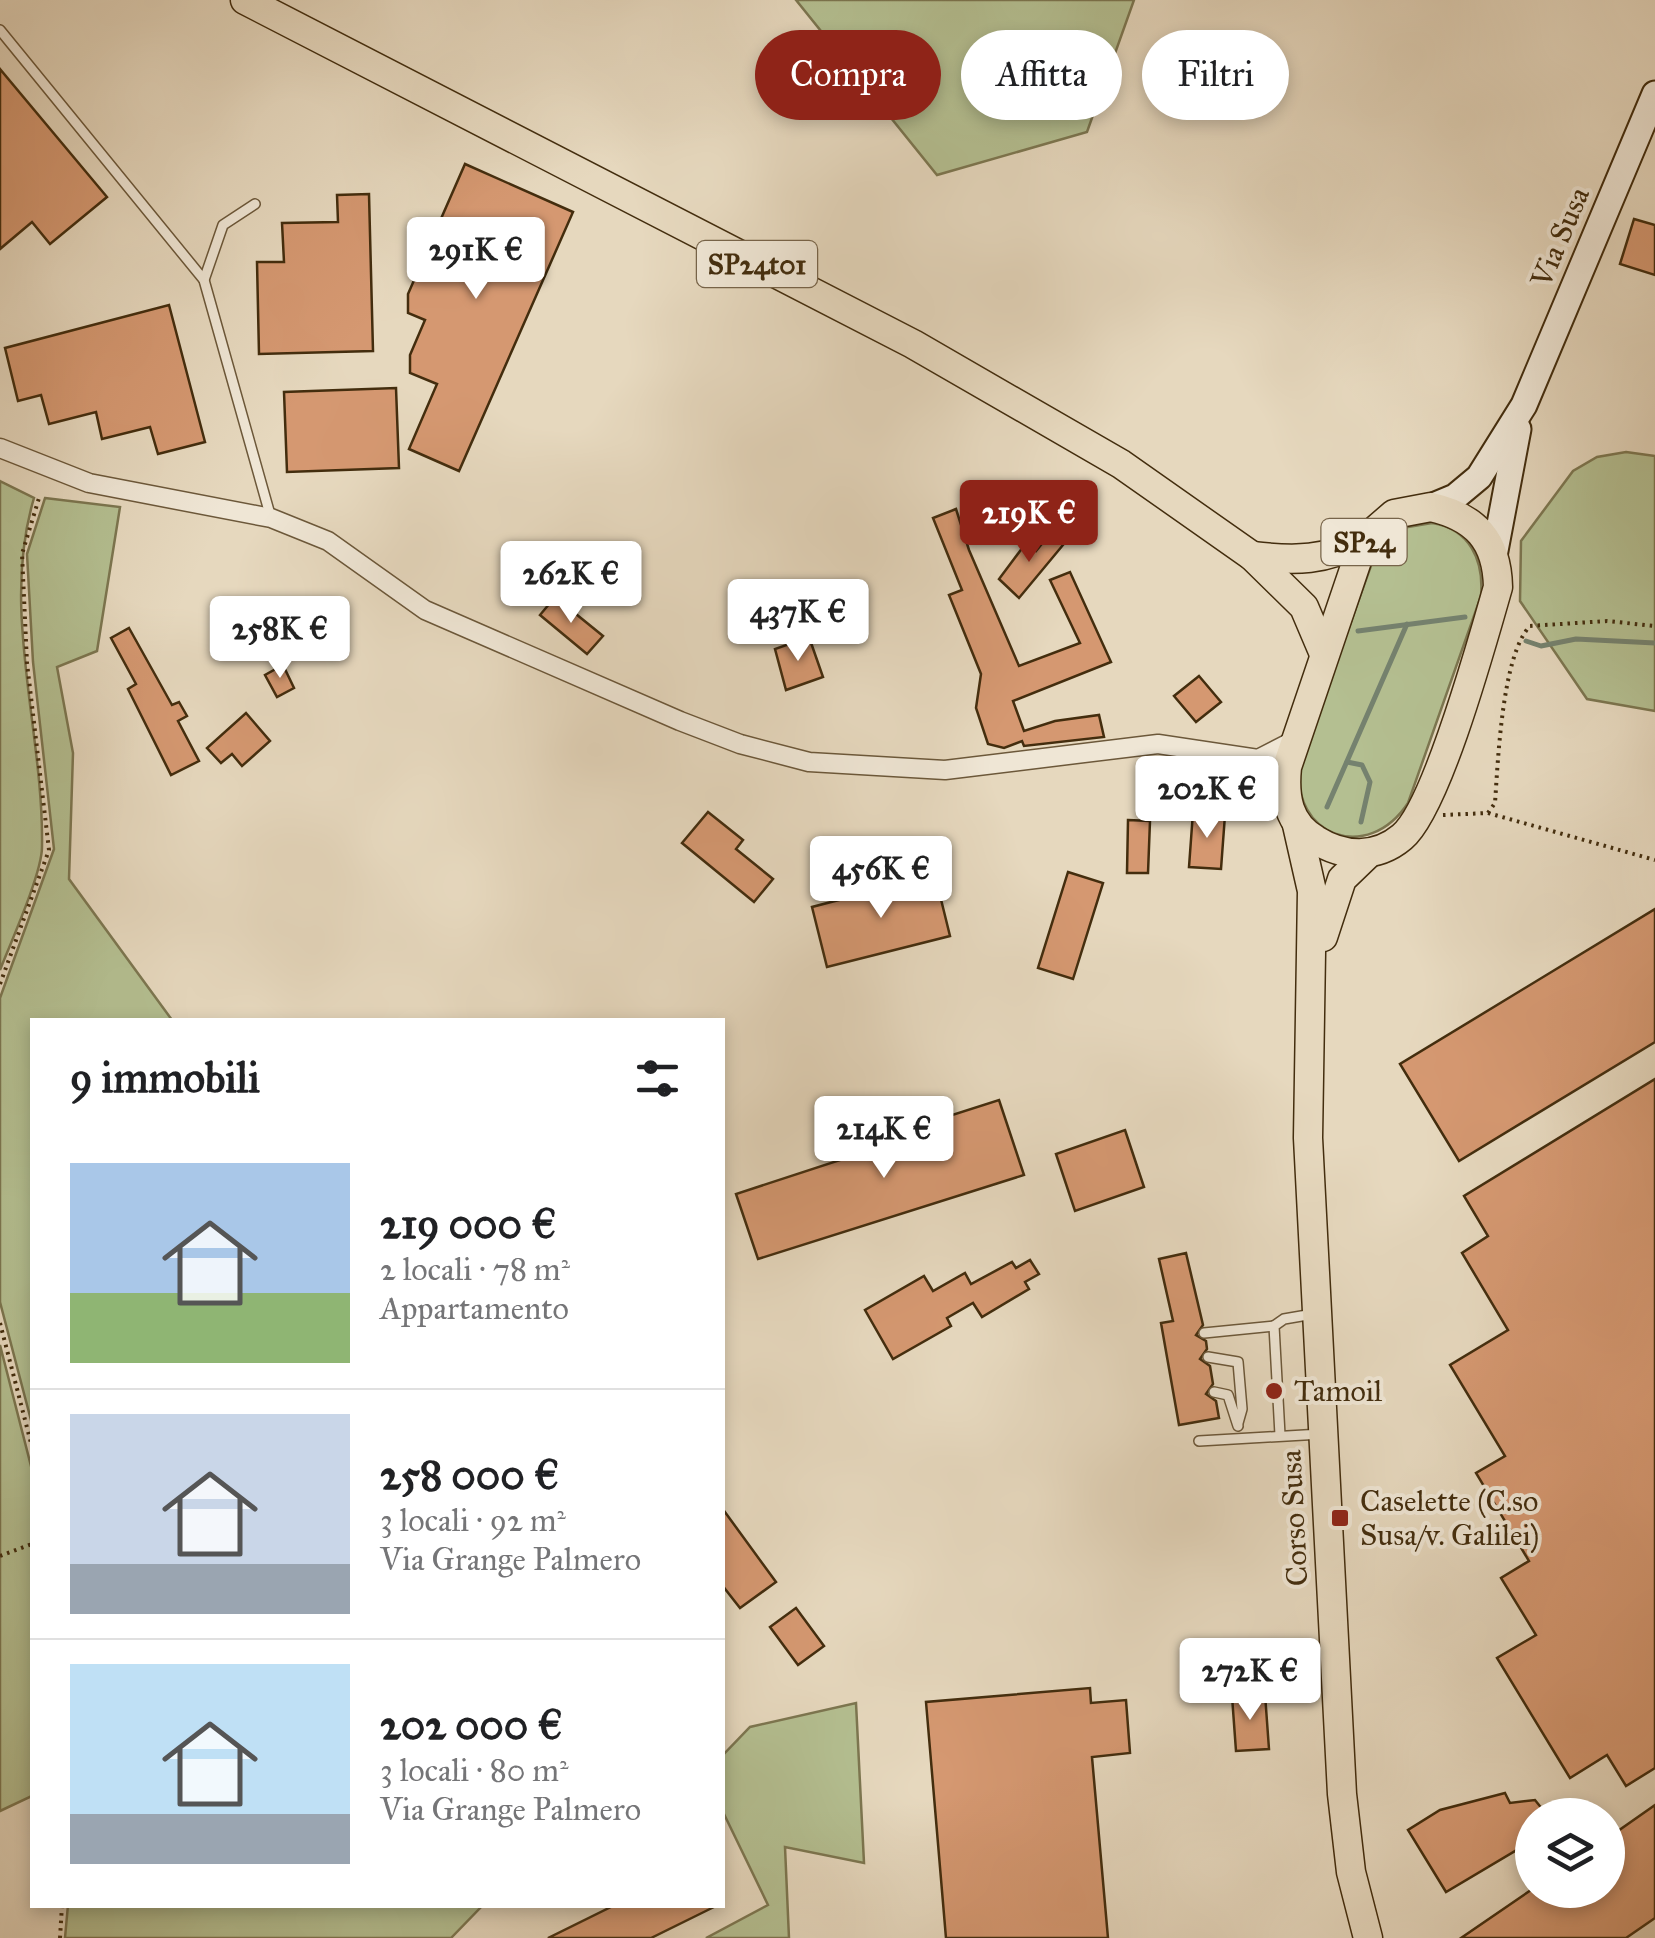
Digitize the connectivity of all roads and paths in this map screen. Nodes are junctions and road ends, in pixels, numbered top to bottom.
1 (245, 0) edge
2 (0, 30) edge
3 (1655, 94) edge
4 (254, 204) dead end
5 (204, 280) junction
6 (1524, 404) junction
7 (0, 448) edge
8 (39, 498) dead end
9 (1430, 507) junction
10 (271, 518) junction
11 (1364, 540) junction
12 (1252, 556) junction
13 (1494, 556) junction
14 (1655, 626) edge
15 (1324, 654) junction
16 (1294, 741) junction
17 (1222, 757) junction
18 (1285, 791) junction
19 (1459, 813) dead end
20 (1488, 813) junction
21 (1297, 825) junction
22 (1369, 853) junction
23 (1655, 860) edge
24 (1314, 973) junction
25 (0, 984) edge
26 (1316, 1314) junction
27 (0, 1324) edge
28 (1274, 1326) junction
29 (1204, 1333) dead end
30 (1208, 1357) dead end
31 (1214, 1392) dead end
32 (1238, 1423) junction
33 (1322, 1434) junction
34 (1280, 1436) junction
35 (1239, 1438) junction
36 (30, 1439) edge
37 (1200, 1441) dead end
38 (30, 1545) edge
39 (0, 1556) edge
40 (62, 1908) edge
41 (60, 1938) edge
42 (1368, 1938) edge

1 - 12 main road, SP24t01
2 - 5 lane
3 - 6 main road, Via Susa / SP24
4 - 5 lane
5 - 10 lane
6 - 9 main road, Via Susa / SP24
6 - 13 main road, Via Susa / SP24
7 - 10 street
8 - 25 path
9 - 11 main road, SP24
9 - 13 main road, SP24
10 - 17 street
11 - 12 main road, SP24t01
11 - 15 main road, SP24
12 - 15 main road, SP24t01
13 - 22 main road, SP24
14 - 20 path
15 - 16 main road, SP24
16 - 17 street
16 - 18 main road, SP24
17 - 18 street
18 - 21 main road, SP24
19 - 20 path
20 - 23 path
21 - 22 main road
21 - 24 main road, Corso Susa / SP24
22 - 24 main road, Corso Susa / SP24
24 - 26 main road, Corso Susa / SP24
26 - 28 lane
26 - 33 main road, Corso Susa / SP24
27 - 36 path
28 - 29 lane
28 - 34 lane
30 - 32 lane
31 - 32 lane
32 - 35 lane
33 - 34 lane
33 - 42 main road, Corso Susa / SP24
34 - 35 lane
35 - 37 lane
38 - 39 path
40 - 41 path

